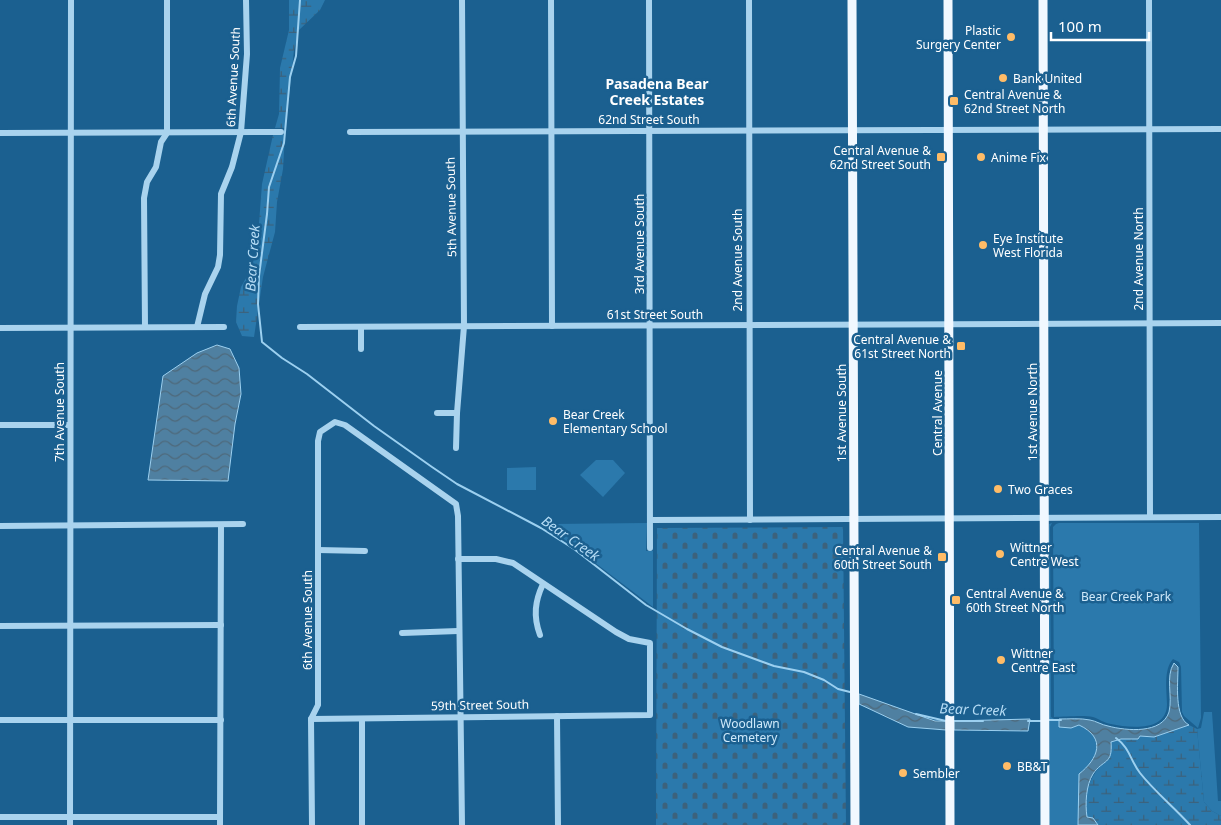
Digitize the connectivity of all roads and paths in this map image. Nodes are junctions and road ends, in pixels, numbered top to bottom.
1 (71, 0) edge
2 (167, 0) edge
3 (246, 0) edge
4 (462, 0) edge
5 (551, 0) edge
6 (649, 0) edge
7 (749, 0) edge
8 (852, 0) edge
9 (948, 0) edge
10 (1043, 0) edge
11 (1149, 0) edge
12 (949, 129) junction
13 (1043, 129) junction
14 (1149, 129) junction
15 (1221, 129) edge
16 (551, 130) junction
17 (748, 130) junction
18 (853, 130) junction
19 (462, 131) junction
20 (650, 131) junction
21 (167, 132) junction
22 (241, 132) junction
23 (281, 132) dead end
24 (350, 132) dead end
25 (0, 134) edge
26 (71, 134) junction
27 (1044, 323) junction
28 (1150, 323) junction
29 (1221, 323) edge
30 (749, 324) junction
31 (950, 324) junction
32 (650, 325) junction
33 (853, 325) junction
34 (464, 326) junction
35 (552, 326) junction
36 (145, 327) junction
37 (197, 327) junction
38 (224, 327) dead end
39 (300, 327) dead end
40 (361, 327) junction
41 (0, 328) edge
42 (70, 328) junction
43 (361, 349) dead end
44 (436, 413) dead end
45 (457, 413) junction
46 (0, 425) edge
47 (69, 425) junction
48 (456, 448) dead end
49 (1150, 517) junction
50 (1221, 517) edge
51 (950, 518) junction
52 (1044, 518) junction
53 (854, 519) junction
54 (651, 520) junction
55 (750, 520) junction
56 (243, 524) dead end
57 (70, 525) junction
58 (221, 525) junction
59 (0, 526) edge
60 (650, 548) dead end
61 (318, 550) junction
62 (365, 551) dead end
63 (458, 559) junction
64 (543, 584) junction
65 (221, 625) junction
66 (0, 626) edge
67 (70, 626) junction
68 (458, 631) junction
69 (402, 633) dead end
70 (540, 635) dead end
71 (461, 716) junction
72 (557, 716) junction
73 (311, 719) junction
74 (362, 719) junction
75 (0, 720) edge
76 (70, 720) junction
77 (221, 720) junction
78 (0, 817) edge
79 (70, 817) junction
80 (220, 817) junction
81 (70, 825) edge
82 (220, 825) edge
83 (312, 825) edge
84 (362, 825) edge
85 (462, 825) edge
86 (558, 825) edge
87 (855, 825) edge
88 (950, 825) edge
89 (1045, 825) edge

1 - 26 street, 7th Avenue South
2 - 21 street
3 - 22 street, 6th Avenue South
4 - 19 street, 5th Avenue South
5 - 16 street
6 - 20 street, 3rd Avenue South
7 - 17 street, 2nd Avenue South
8 - 18 main road, 1st Avenue South
9 - 12 main road, Central Avenue
10 - 13 main road, 1st Avenue North
11 - 14 street, 2nd Avenue North
12 - 13 street, 62nd Street South
12 - 18 street, 62nd Street South
12 - 31 main road, Central Avenue
13 - 14 street, 62nd Street South
13 - 27 main road, 1st Avenue North
14 - 15 street, 62nd Street South
14 - 28 street, 2nd Avenue North
16 - 19 street, 62nd Street South
16 - 20 street, 62nd Street South
16 - 35 street
17 - 18 street, 62nd Street South
17 - 20 street, 62nd Street South
17 - 30 street, 2nd Avenue South
18 - 33 main road, 1st Avenue South
19 - 24 street, 62nd Street South
19 - 34 street, 5th Avenue South
20 - 32 street, 3rd Avenue South
21 - 22 street
21 - 26 street
21 - 36 street
22 - 23 street
22 - 37 street, 6th Avenue South
25 - 26 street
26 - 42 street, 7th Avenue South
27 - 28 street, 61st Street South
27 - 31 street, 61st Street South
27 - 52 main road, 1st Avenue North
28 - 29 street, 61st Street South
28 - 49 street, 2nd Avenue North
30 - 32 street, 61st Street South
30 - 33 street, 61st Street South
30 - 55 street, 2nd Avenue South
31 - 33 street, 61st Street South
31 - 51 main road, Central Avenue
32 - 35 street, 61st Street South
32 - 54 street, 3rd Avenue South
33 - 53 main road, 1st Avenue South
34 - 35 street, 61st Street South
34 - 40 street, 61st Street South
34 - 45 street, 5th Avenue South
36 - 37 street
36 - 42 street
37 - 38 street
39 - 40 street, 61st Street South
40 - 43 street
41 - 42 street
42 - 47 street, 7th Avenue South
44 - 45 street
45 - 48 street, 5th Avenue South
46 - 47 street
47 - 57 street, 7th Avenue South
49 - 50 street
49 - 52 street
51 - 52 street
51 - 53 street
51 - 88 main road, Central Avenue
52 - 89 main road, 1st Avenue North
53 - 55 street
53 - 87 main road, 1st Avenue South
54 - 55 street
54 - 60 street, 3rd Avenue South
56 - 58 street
57 - 58 street
57 - 59 street
57 - 67 street, 7th Avenue South
58 - 65 street
61 - 62 street
61 - 63 street, 6th Avenue South
61 - 73 street, 6th Avenue South
63 - 64 street
63 - 68 street
64 - 70 street
64 - 72 street, 59th Street South
65 - 67 street
65 - 77 street
66 - 67 street
67 - 76 street, 7th Avenue South
68 - 69 street
68 - 71 street
71 - 72 street, 59th Street South
71 - 74 street, 59th Street South
71 - 85 street
72 - 86 street
73 - 74 street, 59th Street South
73 - 83 street, 6th Avenue South
74 - 84 street
75 - 76 street
76 - 77 street
76 - 79 street, 7th Avenue South
77 - 80 street
78 - 79 street
79 - 80 street
79 - 81 street, 7th Avenue South
80 - 82 street

